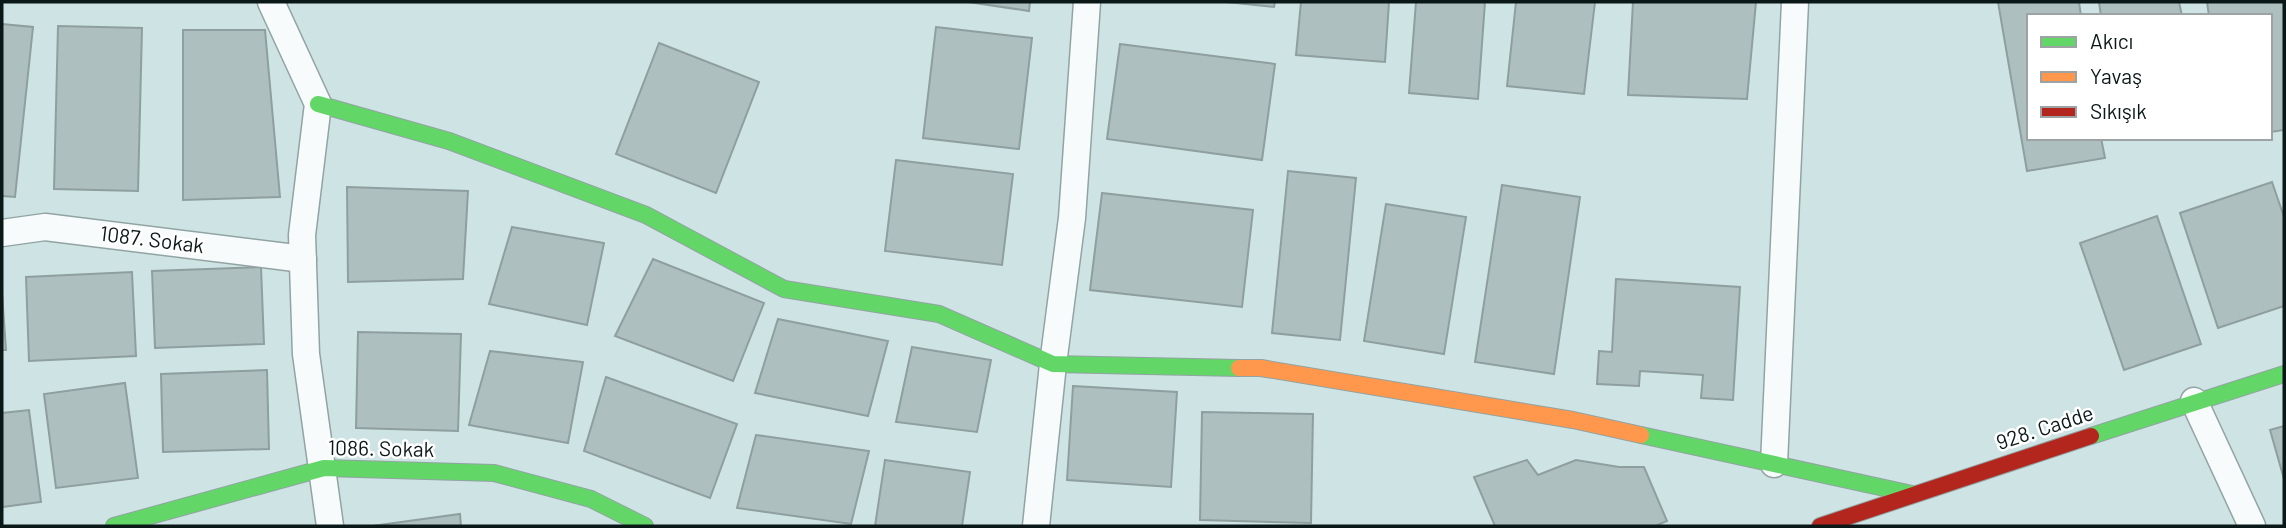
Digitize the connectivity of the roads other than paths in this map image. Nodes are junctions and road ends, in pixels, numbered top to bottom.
1 (271, 2) edge
2 (1087, 2) edge
3 (1795, 2) edge
4 (318, 104) junction
5 (2, 233) edge
6 (303, 260) junction
7 (1053, 364) junction
8 (2284, 374) edge
9 (2194, 401) junction
10 (1774, 464) junction
11 (324, 468) junction
12 (1913, 495) junction
13 (1880, 517) edge
14 (114, 526) edge
15 (330, 526) edge
16 (645, 526) edge
17 (1036, 526) edge
18 (1820, 526) edge
19 (2252, 526) edge

1 - 4 street
2 - 7 street
3 - 10 street
4 - 6 street
4 - 7 street
5 - 6 street, 1087. Sokak
6 - 11 street
7 - 10 street
7 - 17 street
8 - 9 street, 928. Cadde
9 - 12 street, 928. Cadde
9 - 19 street
10 - 12 street
11 - 14 street, 1086. Sokak
11 - 15 street
11 - 16 street, 1086. Sokak
12 - 13 street, 928. Cadde
13 - 18 street, 928. Cadde

